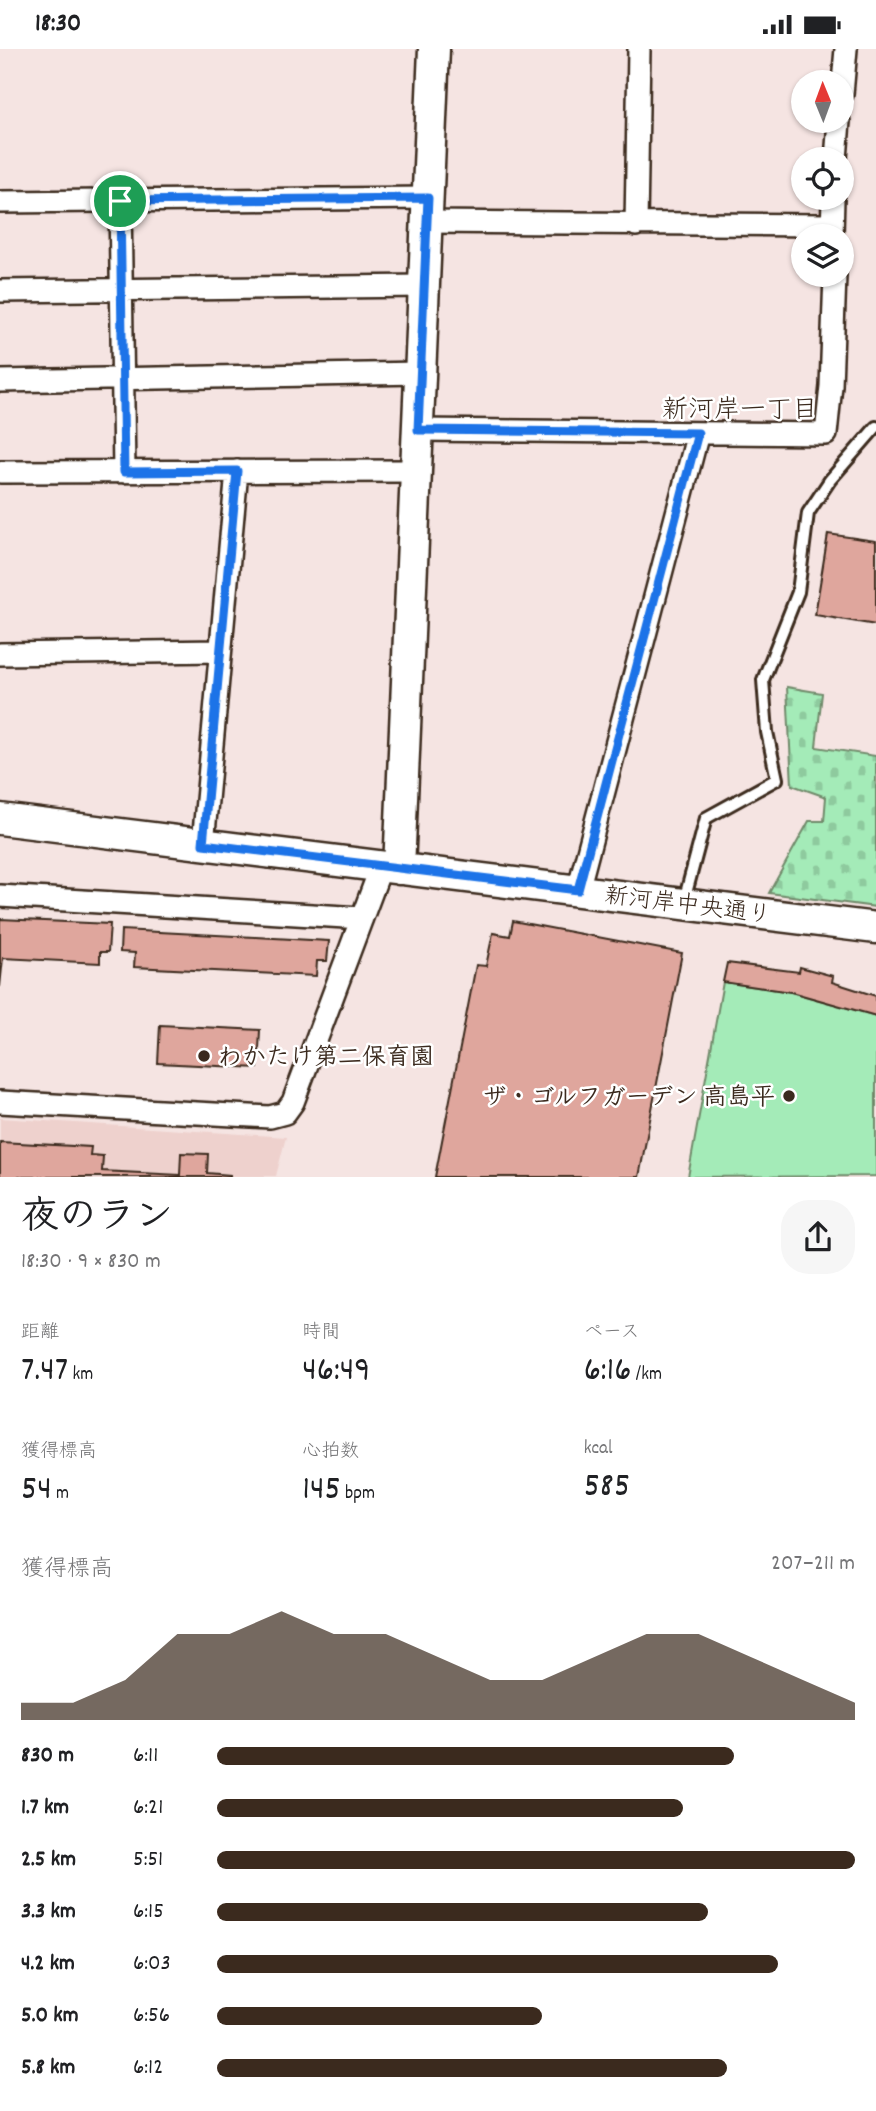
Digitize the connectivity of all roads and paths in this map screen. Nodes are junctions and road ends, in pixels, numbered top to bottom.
1 (434, 49) edge
2 (639, 49) edge
3 (846, 49) edge
4 (844, 70) edge
5 (120, 201) junction
6 (0, 202) edge
7 (427, 210) junction
8 (636, 225) junction
9 (791, 229) edge
10 (424, 286) junction
11 (835, 287) edge
12 (122, 289) junction
13 (0, 291) edge
14 (420, 373) junction
15 (123, 379) junction
16 (0, 381) edge
17 (876, 427) edge
18 (418, 430) junction
19 (698, 433) junction
20 (0, 471) edge
21 (237, 471) junction
22 (416, 471) junction
23 (124, 472) junction
24 (220, 651) junction
25 (0, 654) edge
26 (0, 819) edge
27 (203, 844) junction
28 (390, 868) junction
29 (578, 890) junction
30 (0, 897) edge
31 (684, 904) junction
32 (362, 918) junction
33 (876, 928) edge
34 (0, 1102) edge

1 - 7 street
2 - 8 street
3 - 4 street
5 - 6 street
5 - 7 street
5 - 12 street
7 - 8 street
7 - 10 street
8 - 9 street
10 - 12 street
10 - 14 street
11 - 19 street
12 - 13 street
12 - 15 street
14 - 15 street
14 - 18 street
15 - 16 street
15 - 23 street
17 - 31 lane
18 - 19 street
18 - 22 street
19 - 29 street
20 - 23 street
21 - 22 street
21 - 23 street
21 - 24 street
22 - 28 street
24 - 25 street
24 - 27 street
26 - 27 street, 新河岸中央通り
27 - 28 street, 新河岸中央通り
28 - 29 street, 新河岸中央通り
28 - 32 street
29 - 31 street, 新河岸中央通り
30 - 32 street
31 - 33 street, 新河岸中央通り
32 - 34 street

